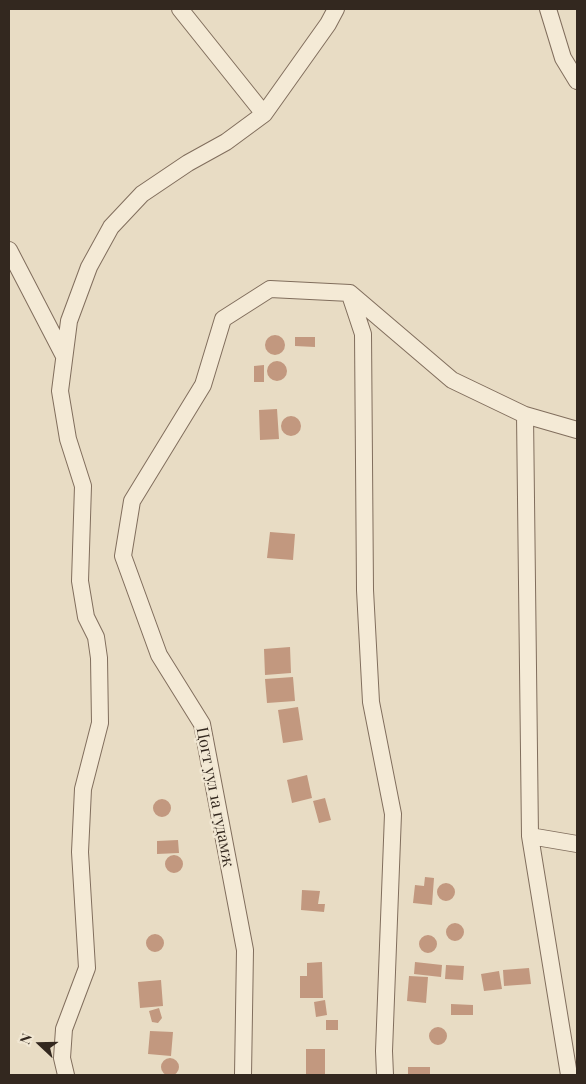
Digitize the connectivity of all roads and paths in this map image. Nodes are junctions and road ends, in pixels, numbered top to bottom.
1 (180, 9) edge
2 (336, 9) edge
3 (548, 9) edge
4 (577, 81) edge
5 (264, 114) junction
6 (9, 250) edge
7 (350, 293) junction
8 (64, 356) junction
9 (525, 415) junction
10 (577, 430) edge
11 (530, 836) junction
12 (577, 844) edge
13 (66, 1075) edge
14 (244, 1075) edge
15 (385, 1075) edge
16 (569, 1075) edge

1 - 5 street
2 - 5 street
3 - 4 street
5 - 8 street
6 - 8 street
7 - 9 street
7 - 14 street, Цогт уул 1а гудамж
7 - 15 street
8 - 13 street
9 - 10 street
9 - 11 street
11 - 12 street
11 - 16 street

